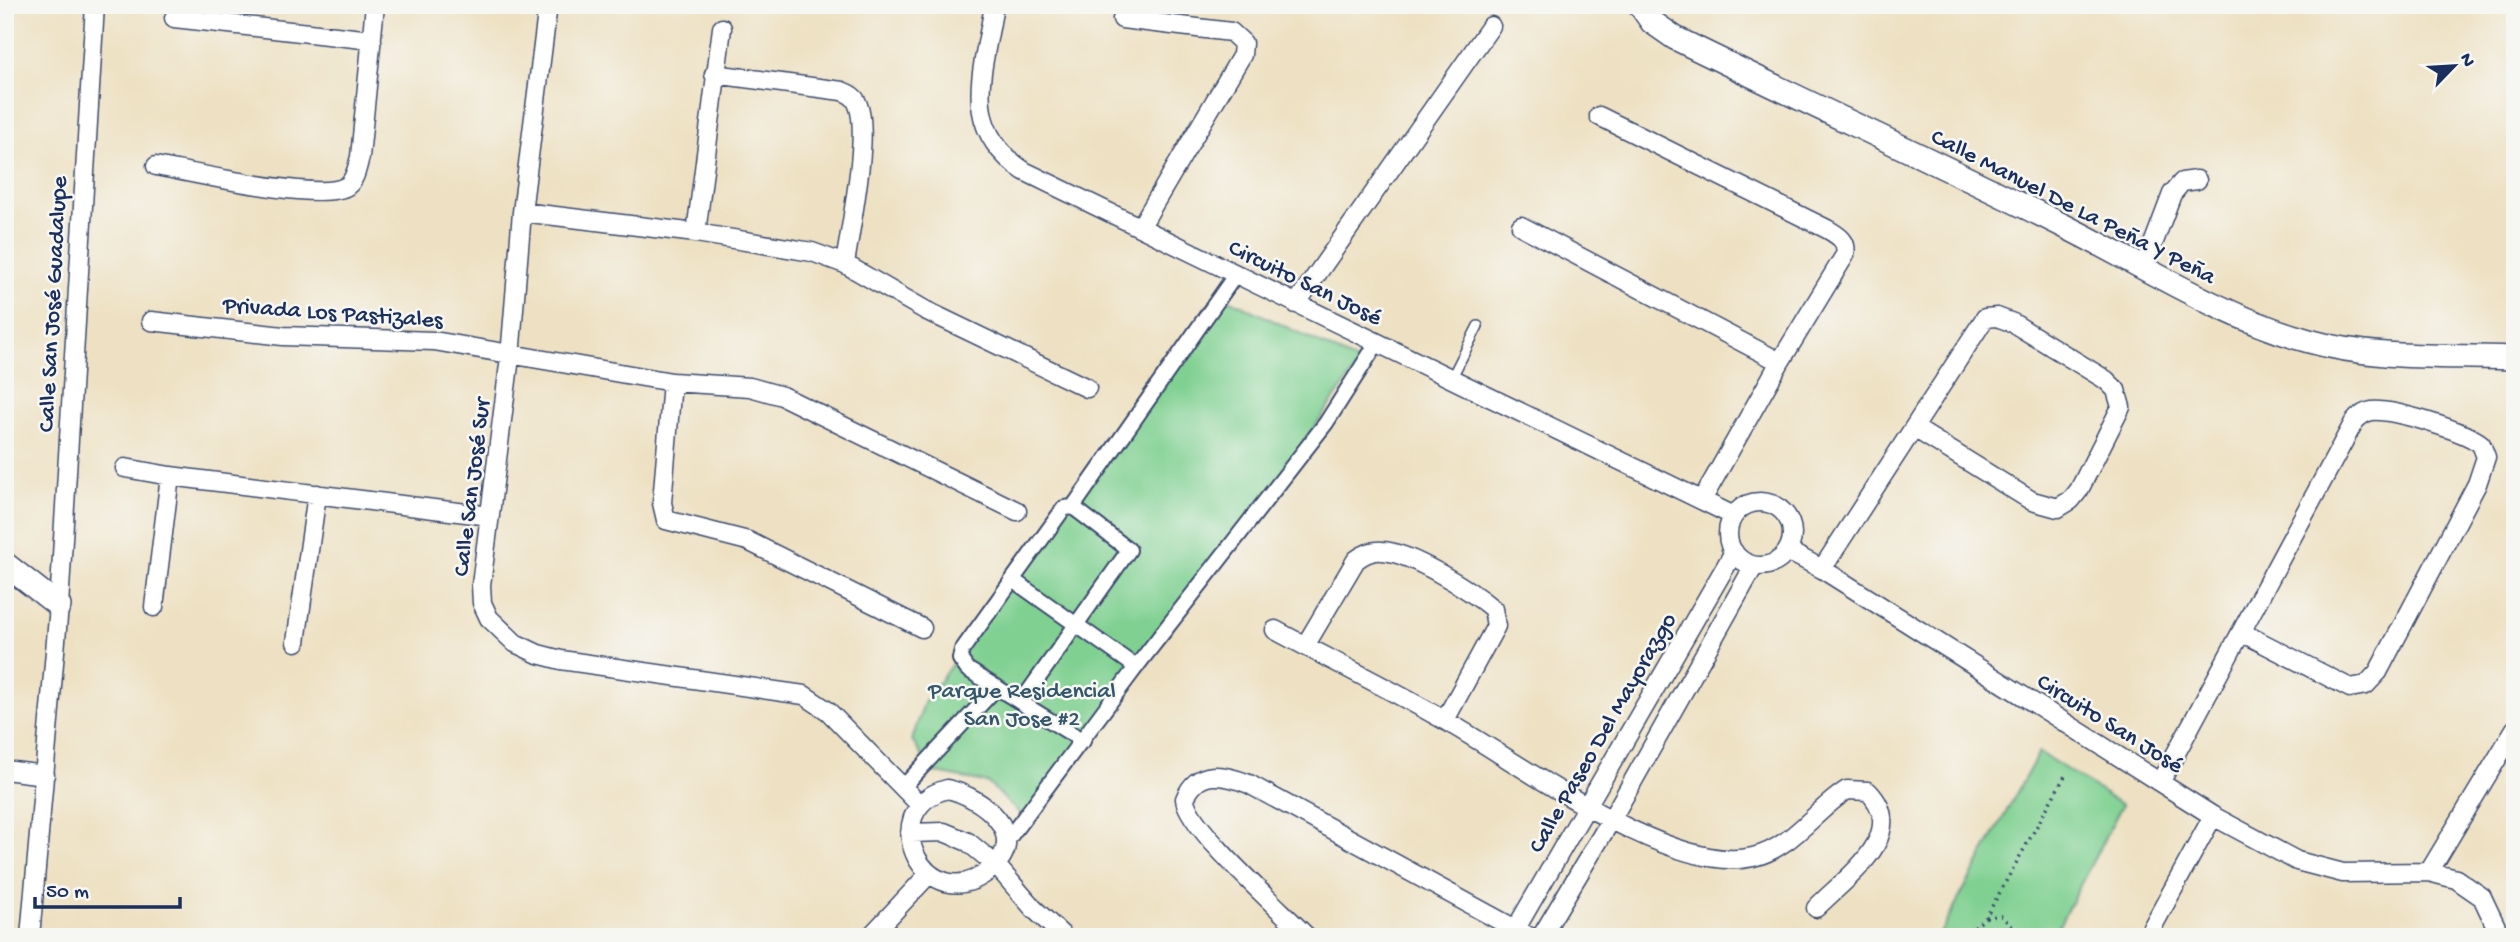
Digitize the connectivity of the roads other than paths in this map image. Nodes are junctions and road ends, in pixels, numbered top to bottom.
1 (95, 5) edge
2 (375, 5) edge
3 (548, 5) edge
4 (994, 5) edge
5 (1640, 5) edge
6 (174, 18) dead end
7 (1122, 19) dead end
8 (1491, 26) dead end
9 (722, 28) dead end
10 (372, 40) junction
11 (715, 74) junction
12 (1599, 116) dead end
13 (156, 166) dead end
14 (2197, 180) dead end
15 (522, 212) junction
16 (1140, 226) junction
17 (1521, 226) dead end
18 (696, 233) junction
19 (845, 264) junction
20 (2144, 268) junction
21 (1236, 274) junction
22 (1296, 304) junction
23 (151, 321) dead end
24 (1478, 326) dead end
25 (1377, 343) junction
26 (510, 357) junction
27 (2515, 358) edge
28 (1780, 362) junction
29 (1451, 379) junction
30 (672, 383) junction
31 (1087, 388) dead end
32 (1916, 429) junction
33 (125, 468) dead end
34 (170, 476) junction
35 (317, 494) junction
36 (1702, 500) junction
37 (1073, 507) junction
38 (1017, 511) dead end
39 (1732, 515) junction
40 (489, 516) junction
41 (1788, 551) junction
42 (1734, 552) junction
43 (5, 564) edge
44 (1754, 566) junction
45 (1822, 569) junction
46 (1013, 580) junction
47 (59, 606) junction
48 (154, 607) dead end
49 (1076, 624) junction
50 (922, 628) dead end
51 (1275, 630) dead end
52 (2243, 633) junction
53 (296, 642) dead end
54 (1305, 646) junction
55 (1136, 667) junction
56 (997, 687) junction
57 (1021, 701) junction
58 (1445, 720) junction
59 (2513, 735) edge
60 (1083, 741) junction
61 (5, 770) edge
62 (45, 775) junction
63 (2161, 781) junction
64 (904, 786) junction
65 (920, 805) junction
66 (1599, 813) junction
67 (2213, 816) junction
68 (910, 834) junction
69 (1006, 842) junction
70 (996, 865) junction
71 (2429, 873) junction
72 (928, 875) junction
73 (1816, 908) dead end
74 (1524, 935) edge
75 (30, 937) edge
76 (870, 937) edge
77 (1063, 937) edge
78 (1307, 937) edge
79 (2147, 937) edge
80 (2501, 937) edge

1 - 47 street, Calle San José Guadalupe
2 - 10 street
3 - 15 street, Calle San José Sur
4 - 16 street, Circuito San José
5 - 20 street, Calle Manuel De La Peña Y Peña
6 - 10 street
7 - 16 street
8 - 22 street
9 - 11 street
10 - 13 street
11 - 18 street
11 - 19 street
12 - 28 street
14 - 20 street
15 - 18 street
15 - 26 street, Calle San José Sur
16 - 21 street, Circuito San José
17 - 28 street
18 - 19 street
19 - 31 street
20 - 27 street, Calle Manuel De La Peña Y Peña
21 - 22 street, Circuito San José
21 - 37 street
22 - 25 street, Circuito San José
23 - 26 street, Privada Los Pastizales
24 - 29 lane
25 - 29 street, Circuito San José
25 - 55 street
26 - 30 street, Privada Los Pastizales
26 - 40 street, Calle San José Sur
28 - 36 street
29 - 36 street, Circuito San José
30 - 38 street, Privada Los Pastizales
30 - 50 street
32 - 32 street
32 - 45 street
33 - 34 street
34 - 35 street
34 - 48 street
35 - 40 street
35 - 53 street
36 - 39 street, Circuito San José
37 - 46 street
37 - 49 street
39 - 41 street
39 - 42 street
40 - 64 street, Calle San José Sur
41 - 44 street
41 - 45 street, Circuito San José
42 - 44 street
42 - 66 street, Calle Paseo Del Mayorazgo
43 - 47 street
44 - 66 street, Calle Paseo Del Mayorazgo
45 - 63 street, Circuito San José
46 - 49 street
46 - 56 street
47 - 62 street, Calle San José Guadalupe
49 - 55 street
49 - 57 street
51 - 54 street
52 - 52 street
52 - 63 street
54 - 58 street
54 - 58 street
55 - 60 street
56 - 57 street
56 - 64 street
57 - 60 street
58 - 66 street
59 - 71 street
60 - 69 street
61 - 62 street
62 - 75 street, Calle San José Guadalupe
63 - 67 street, Circuito San José
64 - 65 street, Calle San José Sur
65 - 68 street
65 - 69 street
66 - 73 street
66 - 74 street, Calle Paseo Del Mayorazgo
66 - 74 street, Calle Paseo Del Mayorazgo
67 - 71 street, Circuito San José
67 - 79 street
68 - 70 street
68 - 72 street
69 - 70 street
70 - 72 street
70 - 77 street
71 - 80 street, Circuito San José
72 - 76 street
74 - 78 street

